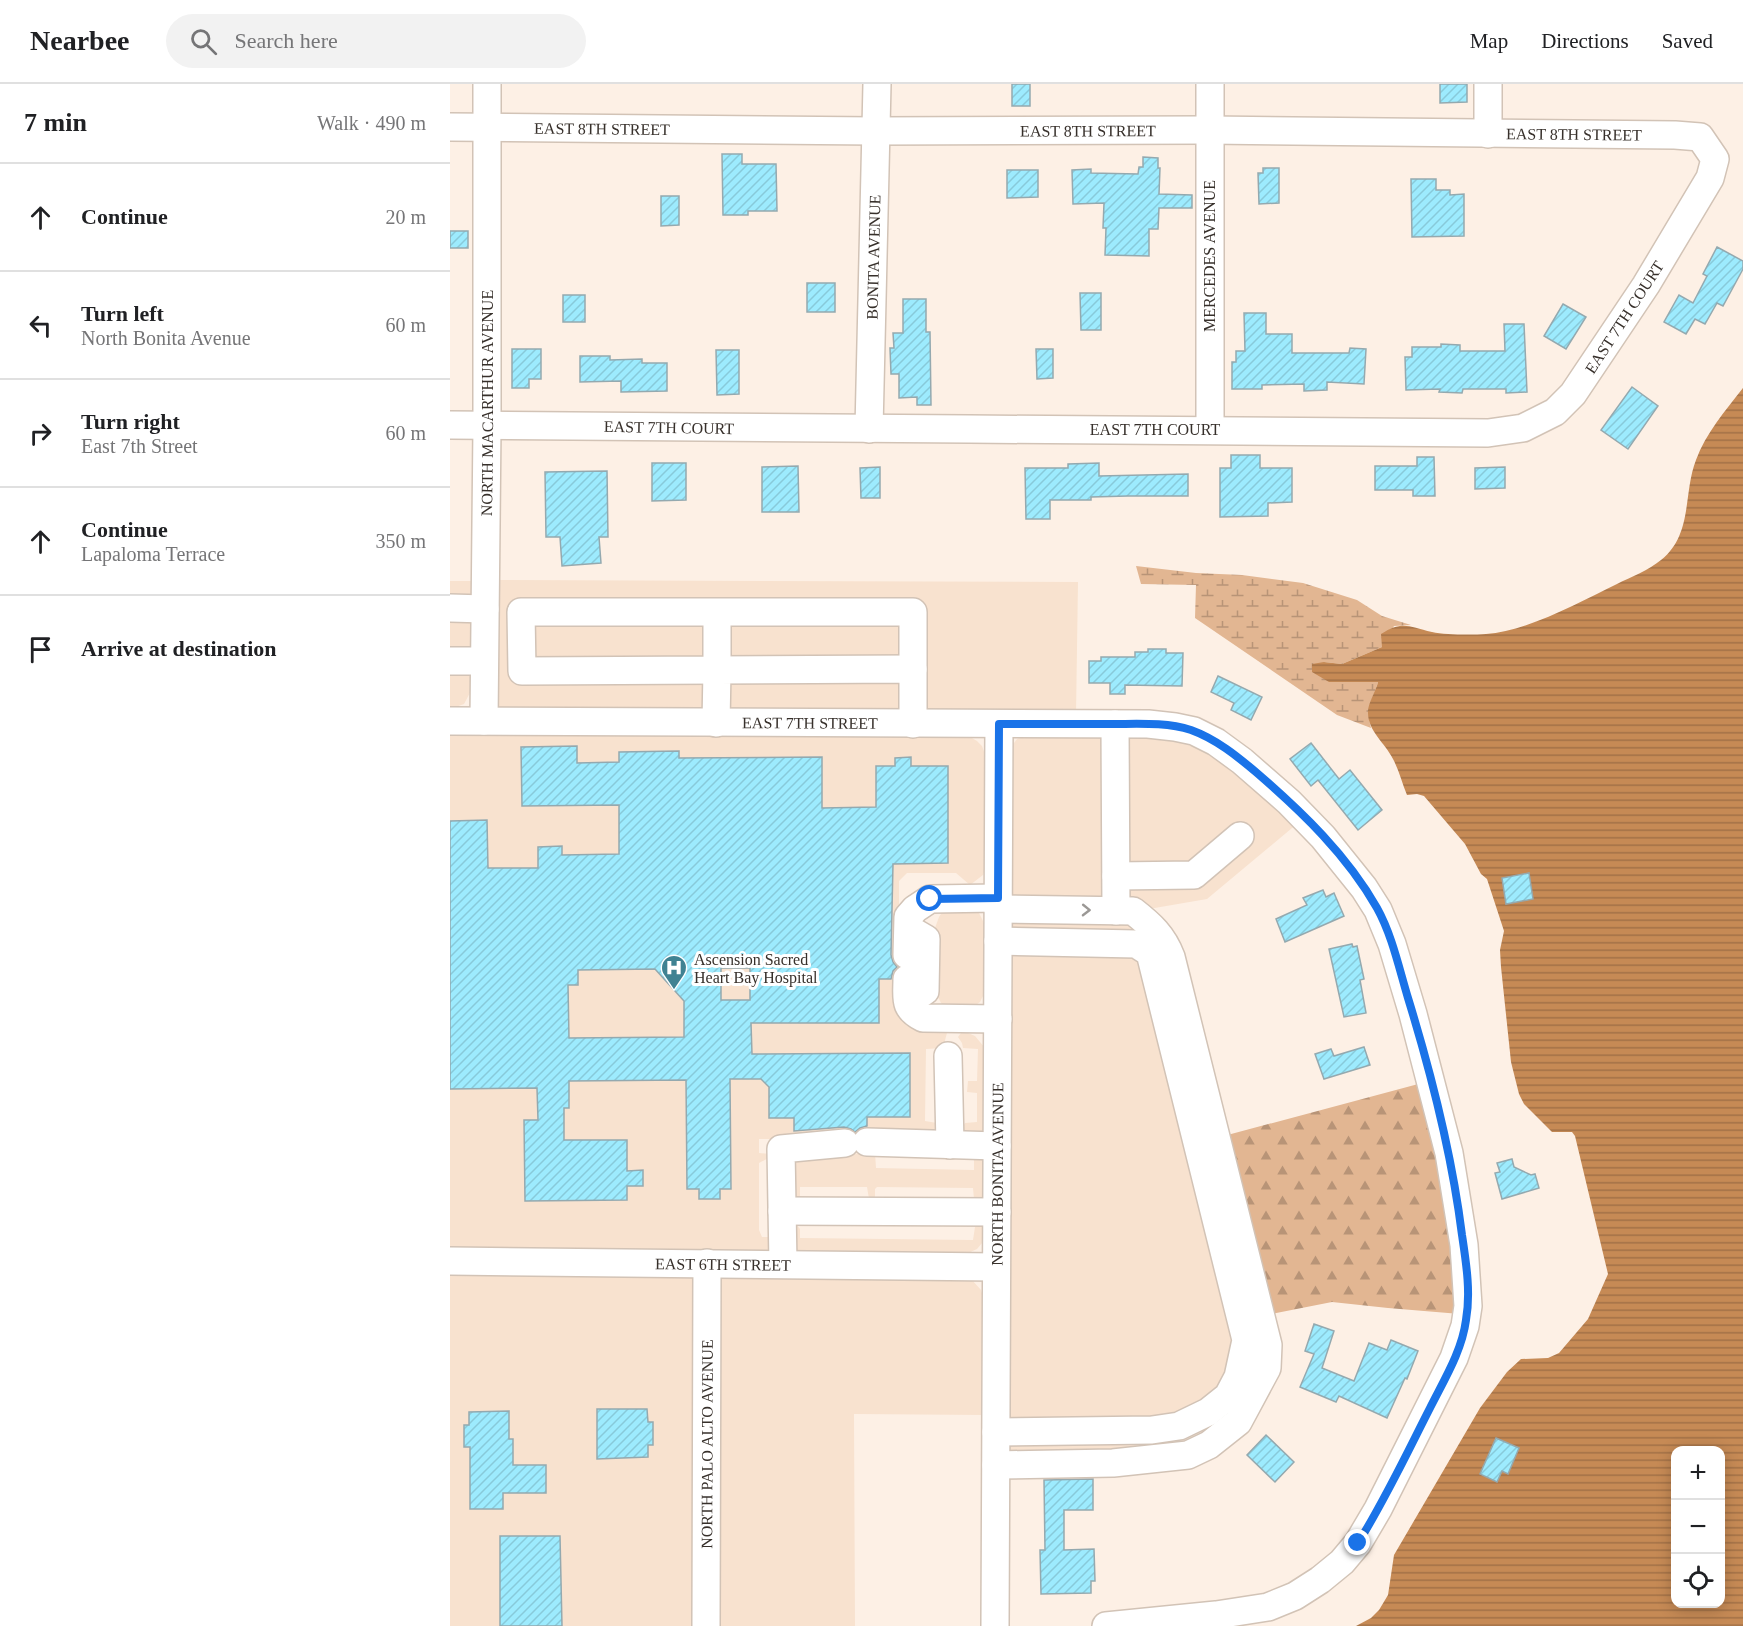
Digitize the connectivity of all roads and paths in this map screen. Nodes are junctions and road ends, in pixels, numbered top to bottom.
1 (488, 84) edge
2 (877, 84) edge
3 (1210, 84) edge
4 (1488, 84) edge
5 (450, 127) edge
6 (487, 127) junction
7 (1209, 130) junction
8 (876, 131) junction
9 (1488, 134) junction
10 (1715, 159) joint
11 (450, 425) edge
12 (487, 426) junction
13 (869, 429) junction
14 (1210, 429) junction
15 (450, 609) edge
16 (485, 609) junction
17 (717, 612) junction
18 (450, 661) edge
19 (484, 662) junction
20 (913, 669) junction
21 (717, 670) junction
22 (450, 721) edge
23 (484, 721) junction
24 (716, 723) junction
25 (913, 724) junction
26 (999, 724) junction
27 (1115, 724) junction
28 (1240, 836) dead end
29 (1116, 876) junction
30 (998, 903) junction
31 (1116, 911) junction
32 (908, 929) junction
33 (998, 941) junction
34 (907, 979) junction
35 (998, 1019) junction
36 (948, 1056) dead end
37 (950, 1145) junction
38 (997, 1146) junction
39 (782, 1211) junction
40 (997, 1212) junction
41 (450, 1261) edge
42 (707, 1263) junction
43 (783, 1264) junction
44 (996, 1267) junction
45 (996, 1432) junction
46 (996, 1465) junction
47 (706, 1626) edge
48 (995, 1626) edge
49 (1107, 1626) edge

1 - 6 street, NORTH MACARTHUR AVENUE
2 - 8 street, BONITA AVENUE
3 - 7 street, MERCEDES AVENUE
4 - 9 street
5 - 6 street, EAST 8TH STREET
6 - 8 street, EAST 8TH STREET
6 - 12 street, NORTH MACARTHUR AVENUE
7 - 8 street, EAST 8TH STREET
7 - 9 street, EAST 8TH STREET
7 - 14 street, MERCEDES AVENUE
8 - 13 street, BONITA AVENUE
9 - 10 street, EAST 8TH STREET
10 - 14 street, EAST 7TH COURT
11 - 12 street, EAST 7TH COURT
12 - 13 street, EAST 7TH COURT
12 - 16 street, NORTH MACARTHUR AVENUE
13 - 14 street, EAST 7TH COURT
15 - 16 street
16 - 19 street, NORTH MACARTHUR AVENUE
17 - 20 street
17 - 21 street
17 - 21 street
18 - 19 street
19 - 23 street, NORTH MACARTHUR AVENUE
20 - 21 street
20 - 25 street
21 - 24 street
22 - 23 street, EAST 7TH STREET
23 - 24 street, EAST 7TH STREET
24 - 25 street, EAST 7TH STREET
25 - 26 street, EAST 7TH STREET
26 - 27 street, EAST 7TH STREET
26 - 30 street, NORTH BONITA AVENUE
27 - 29 street
27 - 49 street, EAST 7TH STREET
28 - 29 street
29 - 31 street
30 -> 31 street
30 - 32 street
30 - 33 street, NORTH BONITA AVENUE
31 - 46 street
32 - 34 street
32 - 34 street
33 - 35 street, NORTH BONITA AVENUE
33 - 45 street
34 - 35 street
35 - 38 street, NORTH BONITA AVENUE
36 - 37 street
37 - 38 street
37 - 39 street
38 - 40 street, NORTH BONITA AVENUE
39 - 40 street
39 - 43 street
40 - 44 street, NORTH BONITA AVENUE
41 - 42 street, EAST 6TH STREET
42 - 43 street, EAST 6TH STREET
42 - 47 street, NORTH PALO ALTO AVENUE
43 - 44 street, EAST 6TH STREET
44 - 45 street, NORTH BONITA AVENUE
45 - 46 street, NORTH BONITA AVENUE
46 - 48 street, NORTH BONITA AVENUE

